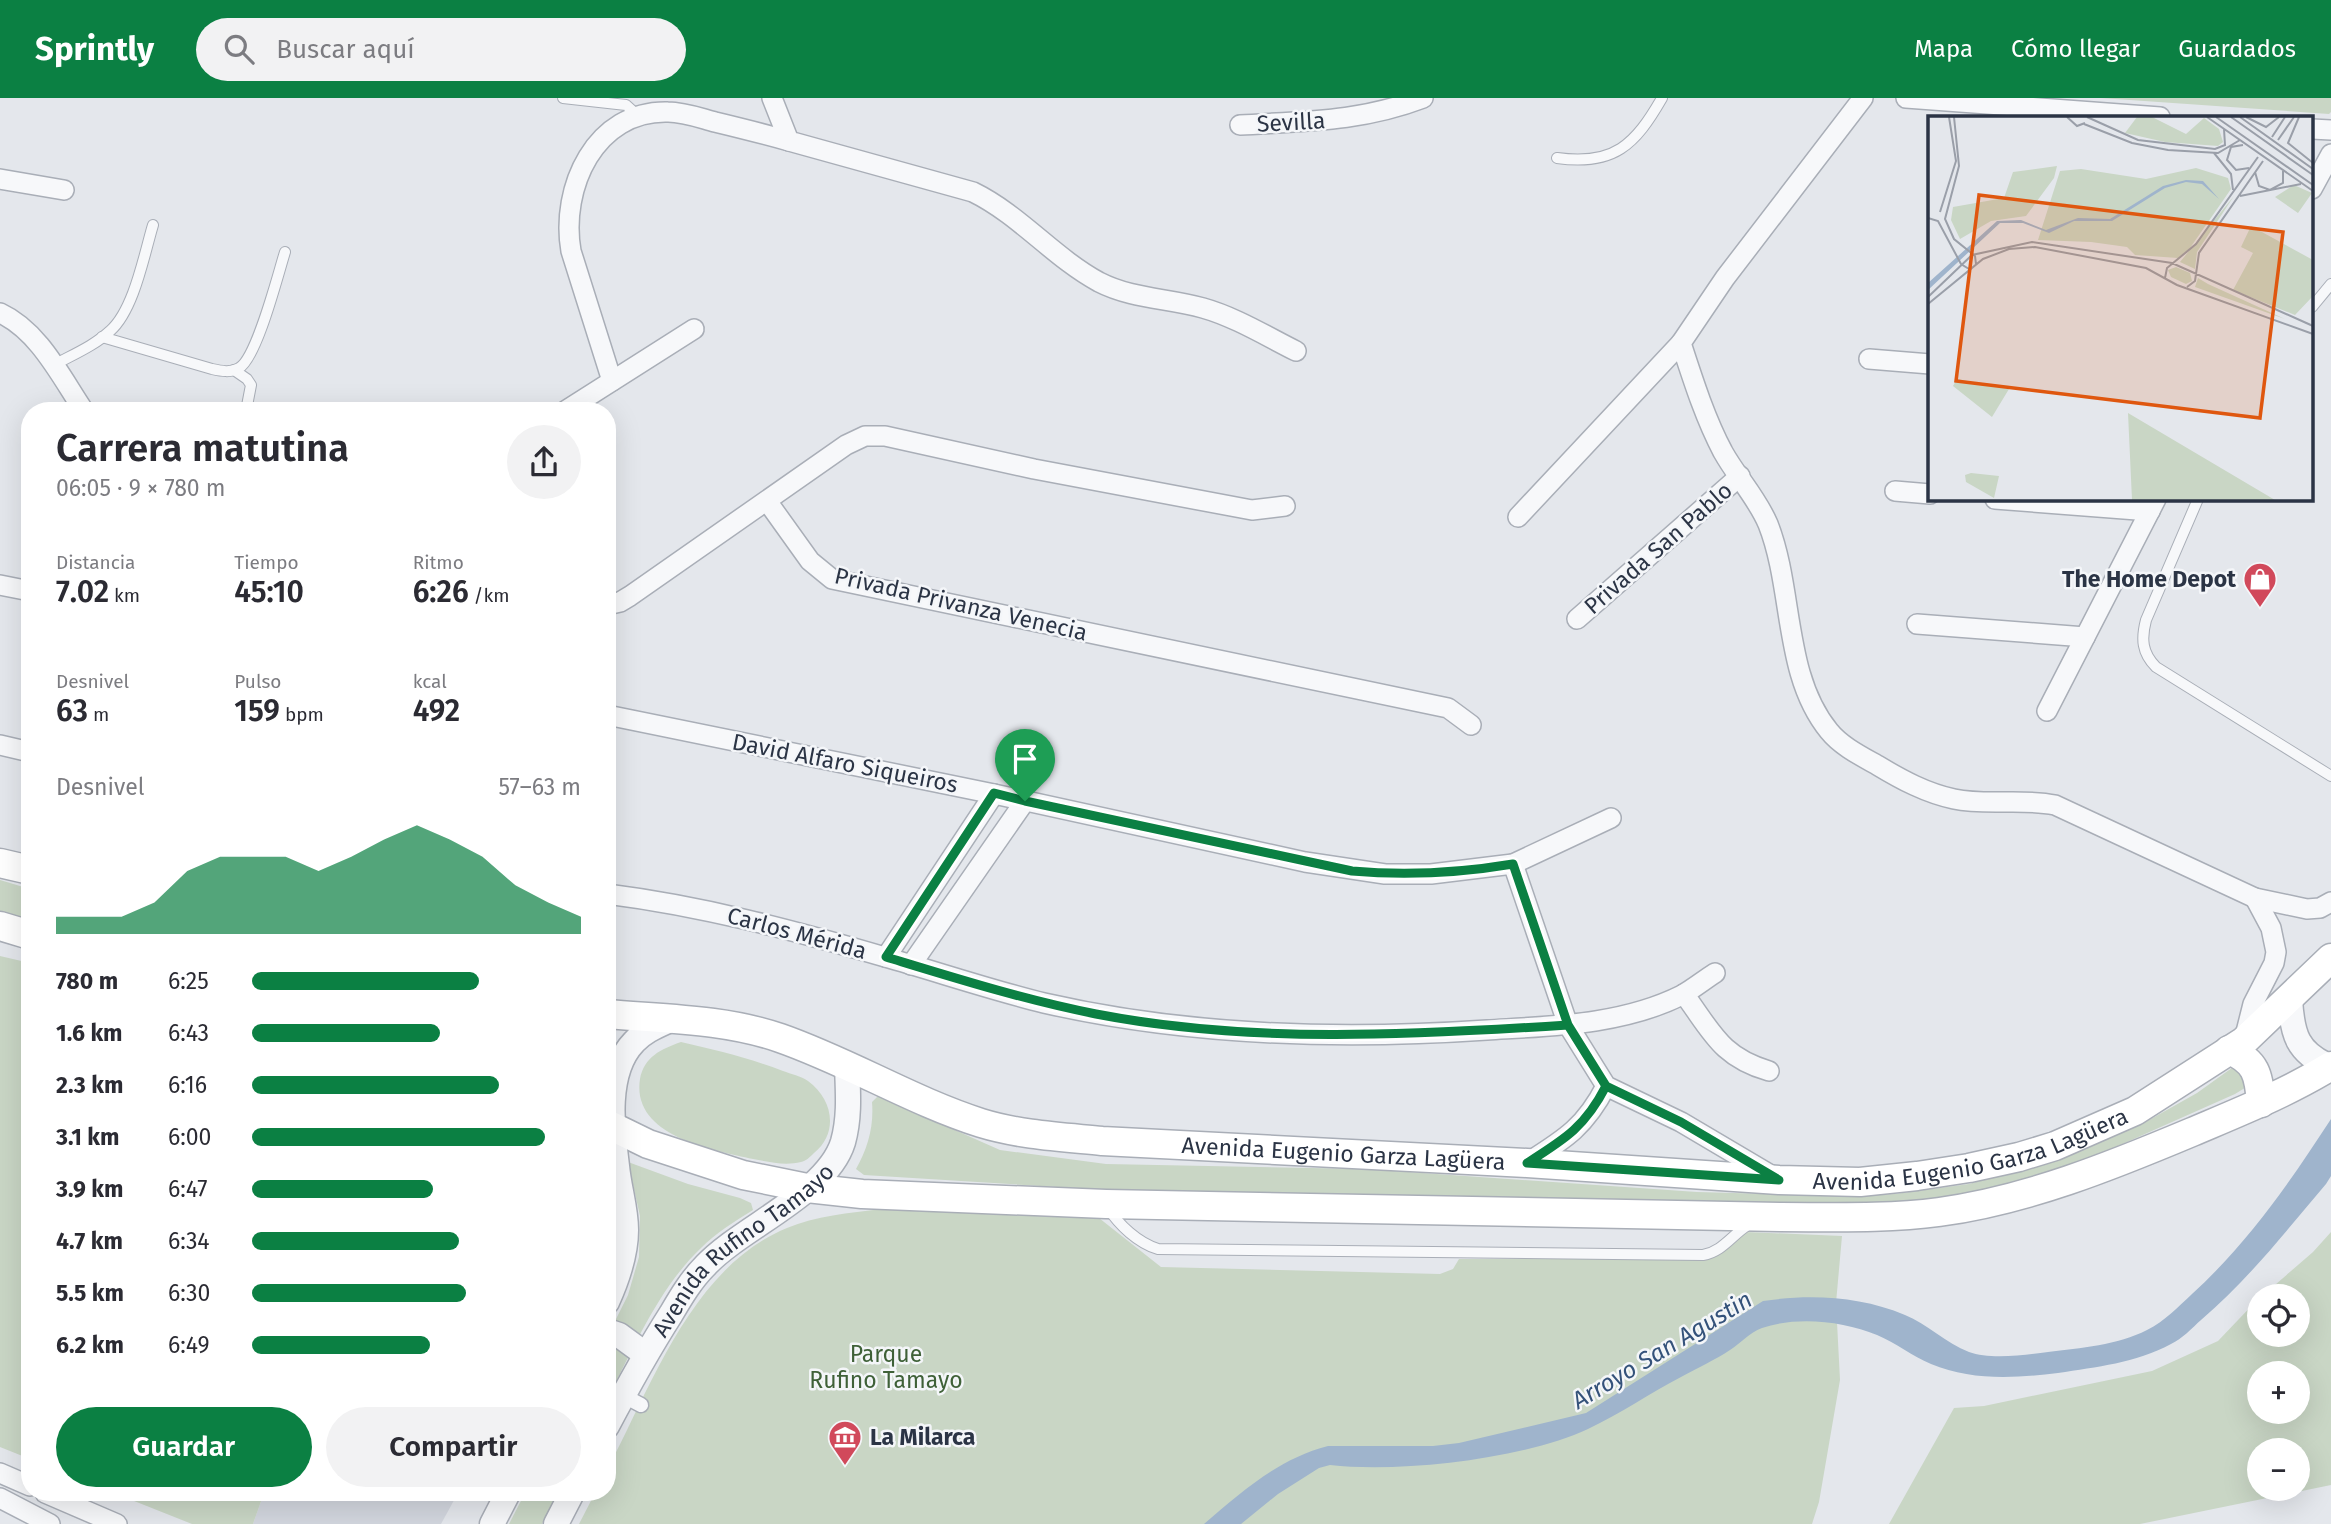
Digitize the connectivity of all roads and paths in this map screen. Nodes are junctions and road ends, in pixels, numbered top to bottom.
1 (563, 98) edge
2 (772, 98) edge
3 (1423, 98) edge
4 (1662, 98) edge
5 (1863, 98) edge
6 (1906, 98) edge
7 (637, 115) junction
8 (2147, 116) edge
9 (1240, 125) dead end
10 (789, 141) junction
11 (2331, 153) edge
12 (1557, 158) dead end
13 (0, 179) edge
14 (2314, 185) edge
15 (64, 190) dead end
16 (153, 225) dead end
17 (285, 251) dead end
18 (2331, 284) edge
19 (2314, 305) edge
20 (0, 313) edge
21 (694, 329) dead end
22 (103, 337) junction
23 (1681, 343) junction
24 (1296, 351) dead end
25 (1869, 359) dead end
26 (1928, 364) edge
27 (54, 365) junction
28 (234, 370) junction
29 (612, 381) junction
30 (78, 402) edge
31 (248, 402) edge
32 (579, 402) edge
33 (1740, 476) junction
34 (1895, 491) dead end
35 (1928, 494) edge
36 (2021, 500) edge
37 (2198, 500) edge
38 (767, 501) junction
39 (2153, 505) edge
40 (1286, 506) dead end
41 (1518, 517) dead end
42 (0, 585) edge
43 (21, 589) edge
44 (616, 603) edge
45 (1577, 620) dead end
46 (1917, 624) dead end
47 (2085, 637) junction
48 (2047, 711) dead end
49 (616, 717) edge
50 (1471, 725) dead end
51 (0, 745) edge
52 (21, 750) edge
53 (2331, 776) edge
54 (994, 793) junction
55 (1025, 801) junction
56 (1611, 818) dead end
57 (0, 863) edge
58 (1513, 864) junction
59 (21, 868) edge
60 (616, 895) edge
61 (2255, 898) junction
62 (2331, 902) edge
63 (0, 926) edge
64 (21, 932) edge
65 (886, 957) junction
66 (2331, 958) edge
67 (911, 965) junction
68 (1715, 973) dead end
69 (1684, 994) junction
70 (2290, 999) junction
71 (616, 1015) edge
72 (670, 1020) junction
73 (1568, 1025) junction
74 (2237, 1045) junction
75 (2331, 1066) edge
76 (847, 1067) junction
77 (1769, 1071) dead end
78 (616, 1085) edge
79 (1606, 1086) junction
80 (2261, 1103) junction
81 (616, 1129) edge
82 (1527, 1163) junction
83 (616, 1165) edge
84 (1779, 1180) junction
85 (807, 1188) junction
86 (1106, 1204) junction
87 (1762, 1217) junction
88 (616, 1279) edge
89 (616, 1334) edge
90 (645, 1354) junction
91 (624, 1396) edge
92 (0, 1473) edge
93 (21, 1482) edge
94 (0, 1498) edge
95 (64, 1501) edge
96 (504, 1501) edge
97 (568, 1501) edge
98 (69, 1503) junction
99 (112, 1523) edge
100 (50, 1524) edge
101 (58, 1524) edge
102 (492, 1524) edge
103 (556, 1524) edge

1 - 7 lane
2 - 10 street
3 - 9 street, Sevilla
4 - 12 lane
5 - 23 street
6 - 8 street
7 - 10 street
7 - 29 street
10 - 24 street
11 - 14 street
13 - 15 street
16 - 22 lane
17 - 28 lane
18 - 19 lane
20 - 27 street
21 - 29 street
22 - 27 lane
22 - 28 lane
23 - 33 street
23 - 41 street
25 - 26 street
27 - 30 street
28 - 31 lane
29 - 32 street
33 - 45 street, Privada San Pablo
33 - 61 street
34 - 35 street
36 - 39 street
37 - 53 lane
38 - 40 street
38 - 44 street
38 - 50 street, Privada Privanza Venecia
39 - 47 street
42 - 43 street
46 - 47 street
47 - 48 street
49 - 54 street, David Alfaro Siqueiros
51 - 52 street
54 - 55 street, David Alfaro Siqueiros
54 - 65 street
55 - 58 street, David Alfaro Siqueiros
55 - 67 street
56 - 58 street, David Alfaro Siqueiros
57 - 59 main road
58 - 73 street
60 - 65 street, Carlos Mérida
61 - 62 street
61 - 74 street
63 - 64 main road
65 - 67 street, Carlos Mérida
66 - 70 main road, Avenida Eugenio Garza Lagüera
67 - 73 street, Carlos Mérida
68 - 69 street, Carlos Mérida
69 - 73 street, Carlos Mérida
69 - 77 street
70 - 74 main road, Avenida Eugenio Garza Lagüera
70 - 75 street
71 - 72 main road, Avenida Eugenio Garza Lagüera
72 - 76 main road, Avenida Eugenio Garza Lagüera
72 - 78 street
73 - 79 street
74 - 80 main road
74 - 84 main road, Avenida Eugenio Garza Lagüera
75 - 80 main road, Avenida Eugenio Garza Lagüera
76 - 82 main road, Avenida Eugenio Garza Lagüera
76 - 85 street, Avenida Rufino Tamayo
79 - 82 street
79 - 84 street
80 - 87 main road, Avenida Eugenio Garza Lagüera
81 - 85 main road, Avenida Eugenio Garza Lagüera
82 - 84 main road, Avenida Eugenio Garza Lagüera
83 - 88 street
85 - 86 main road, Avenida Eugenio Garza Lagüera
85 - 90 street, Avenida Rufino Tamayo
86 - 87 main road, Avenida Eugenio Garza Lagüera
86 - 87 lane
89 - 90 street
90 - 91 street, Avenida Rufino Tamayo
92 - 93 street
94 - 100 street
95 - 98 street
96 - 102 street
97 - 103 street
98 - 99 street
98 - 101 street

